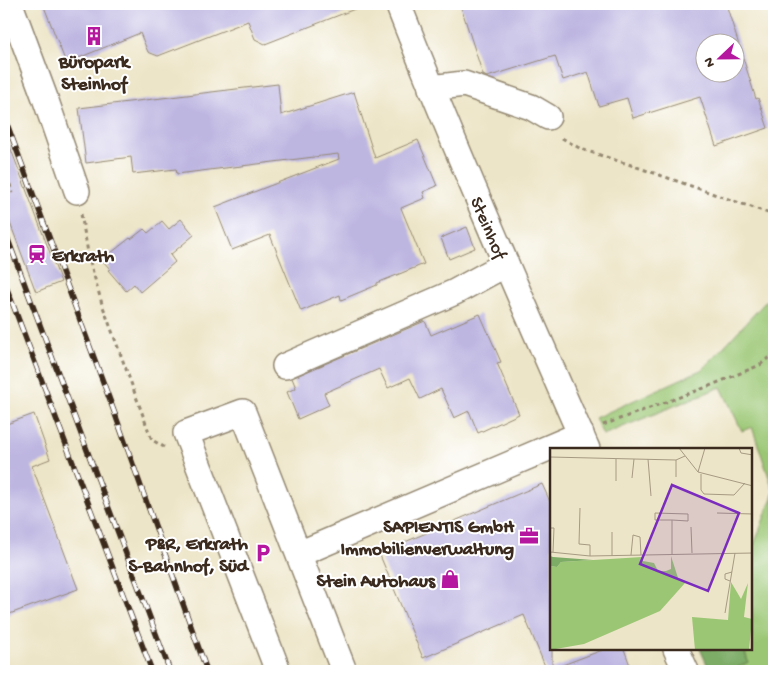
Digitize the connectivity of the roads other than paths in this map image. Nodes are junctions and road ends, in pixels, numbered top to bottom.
1 (10, 4) edge
2 (398, 4) edge
3 (431, 88) junction
4 (548, 117) road end
5 (77, 192) road end
6 (506, 264) junction
7 (285, 366) dead end
8 (584, 441) edge
9 (566, 448) edge
10 (550, 454) edge
11 (299, 554) junction
12 (676, 650) edge
13 (278, 671) edge
14 (344, 671) edge
15 (686, 671) edge

1 - 5 street
2 - 3 street, Steinhof
3 - 4 street
3 - 6 street, Steinhof
6 - 7 street
6 - 8 street, Steinhof
8 - 9 street
10 - 11 street
11 - 13 street
11 - 14 street
12 - 15 street

